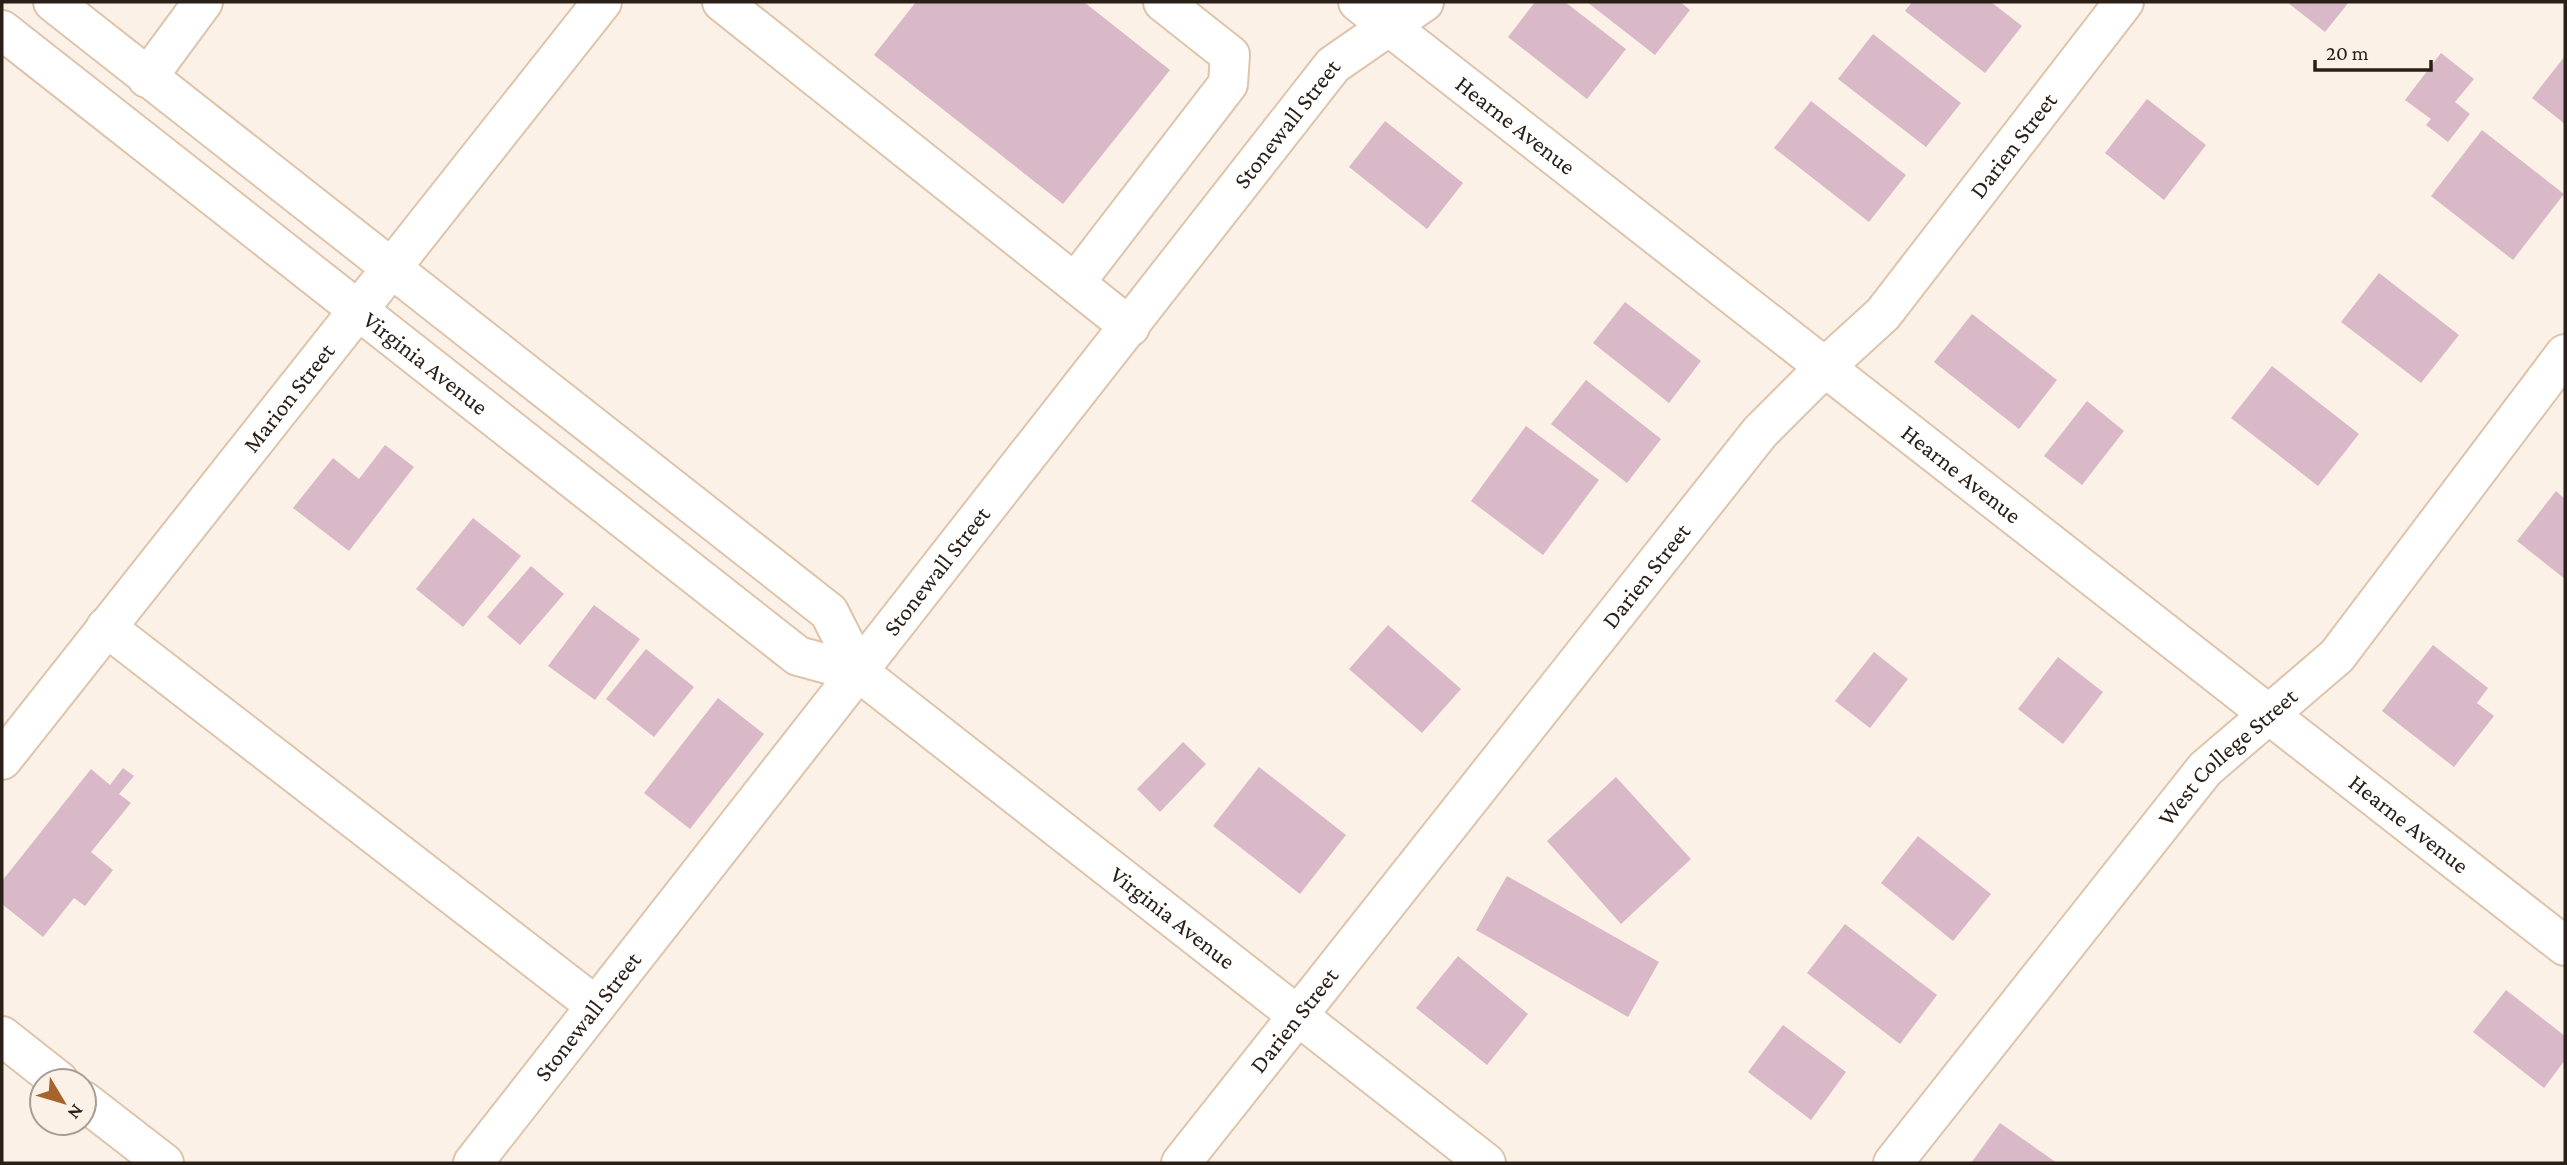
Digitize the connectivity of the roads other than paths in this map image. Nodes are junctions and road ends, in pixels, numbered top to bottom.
1 (53, 2) edge
2 (203, 2) edge
3 (602, 2) edge
4 (722, 2) edge
5 (1163, 2) edge
6 (1359, 2) edge
7 (1424, 2) edge
8 (2124, 2) edge
9 (1391, 27) junction
10 (2, 30) edge
11 (147, 78) junction
12 (390, 269) junction
13 (1075, 283) junction
14 (356, 311) junction
15 (1130, 327) junction
16 (2565, 354) edge
17 (1825, 367) junction
18 (106, 627) junction
19 (860, 673) junction
20 (2269, 715) junction
21 (2, 760) edge
22 (2565, 946) edge
23 (596, 1006) junction
24 (1297, 1016) junction
25 (2, 1036) edge
26 (41, 1067) edge
27 (98, 1112) edge
28 (164, 1163) edge
29 (473, 1163) edge
30 (1181, 1163) edge
31 (1486, 1163) edge
32 (1893, 1163) edge

1 - 11 street, Virginia Avenue
2 - 11 street
3 - 12 street, Marion Street
4 - 13 street
5 - 13 street
6 - 9 street, Hearne Avenue
7 - 9 street, Stonewall Street
8 - 17 street, Darien Street
9 - 15 street, Stonewall Street
9 - 17 street, Hearne Avenue
10 - 14 street, Virginia Avenue
11 - 12 street, Virginia Avenue
12 - 14 street, Marion Street
12 - 19 street, Virginia Avenue
13 - 15 street
14 - 18 street, Marion Street
14 - 19 street, Virginia Avenue
15 - 19 street, Stonewall Street
16 - 20 street, West College Street
17 - 20 street, Hearne Avenue
17 - 24 street, Darien Street
18 - 21 street, Marion Street
18 - 23 street
19 - 23 street, Stonewall Street
19 - 24 street, Virginia Avenue
20 - 22 street, Hearne Avenue
20 - 32 street, West College Street
23 - 29 street, Stonewall Street
24 - 30 street, Darien Street
24 - 31 street, Virginia Avenue
25 - 26 street
27 - 28 street

